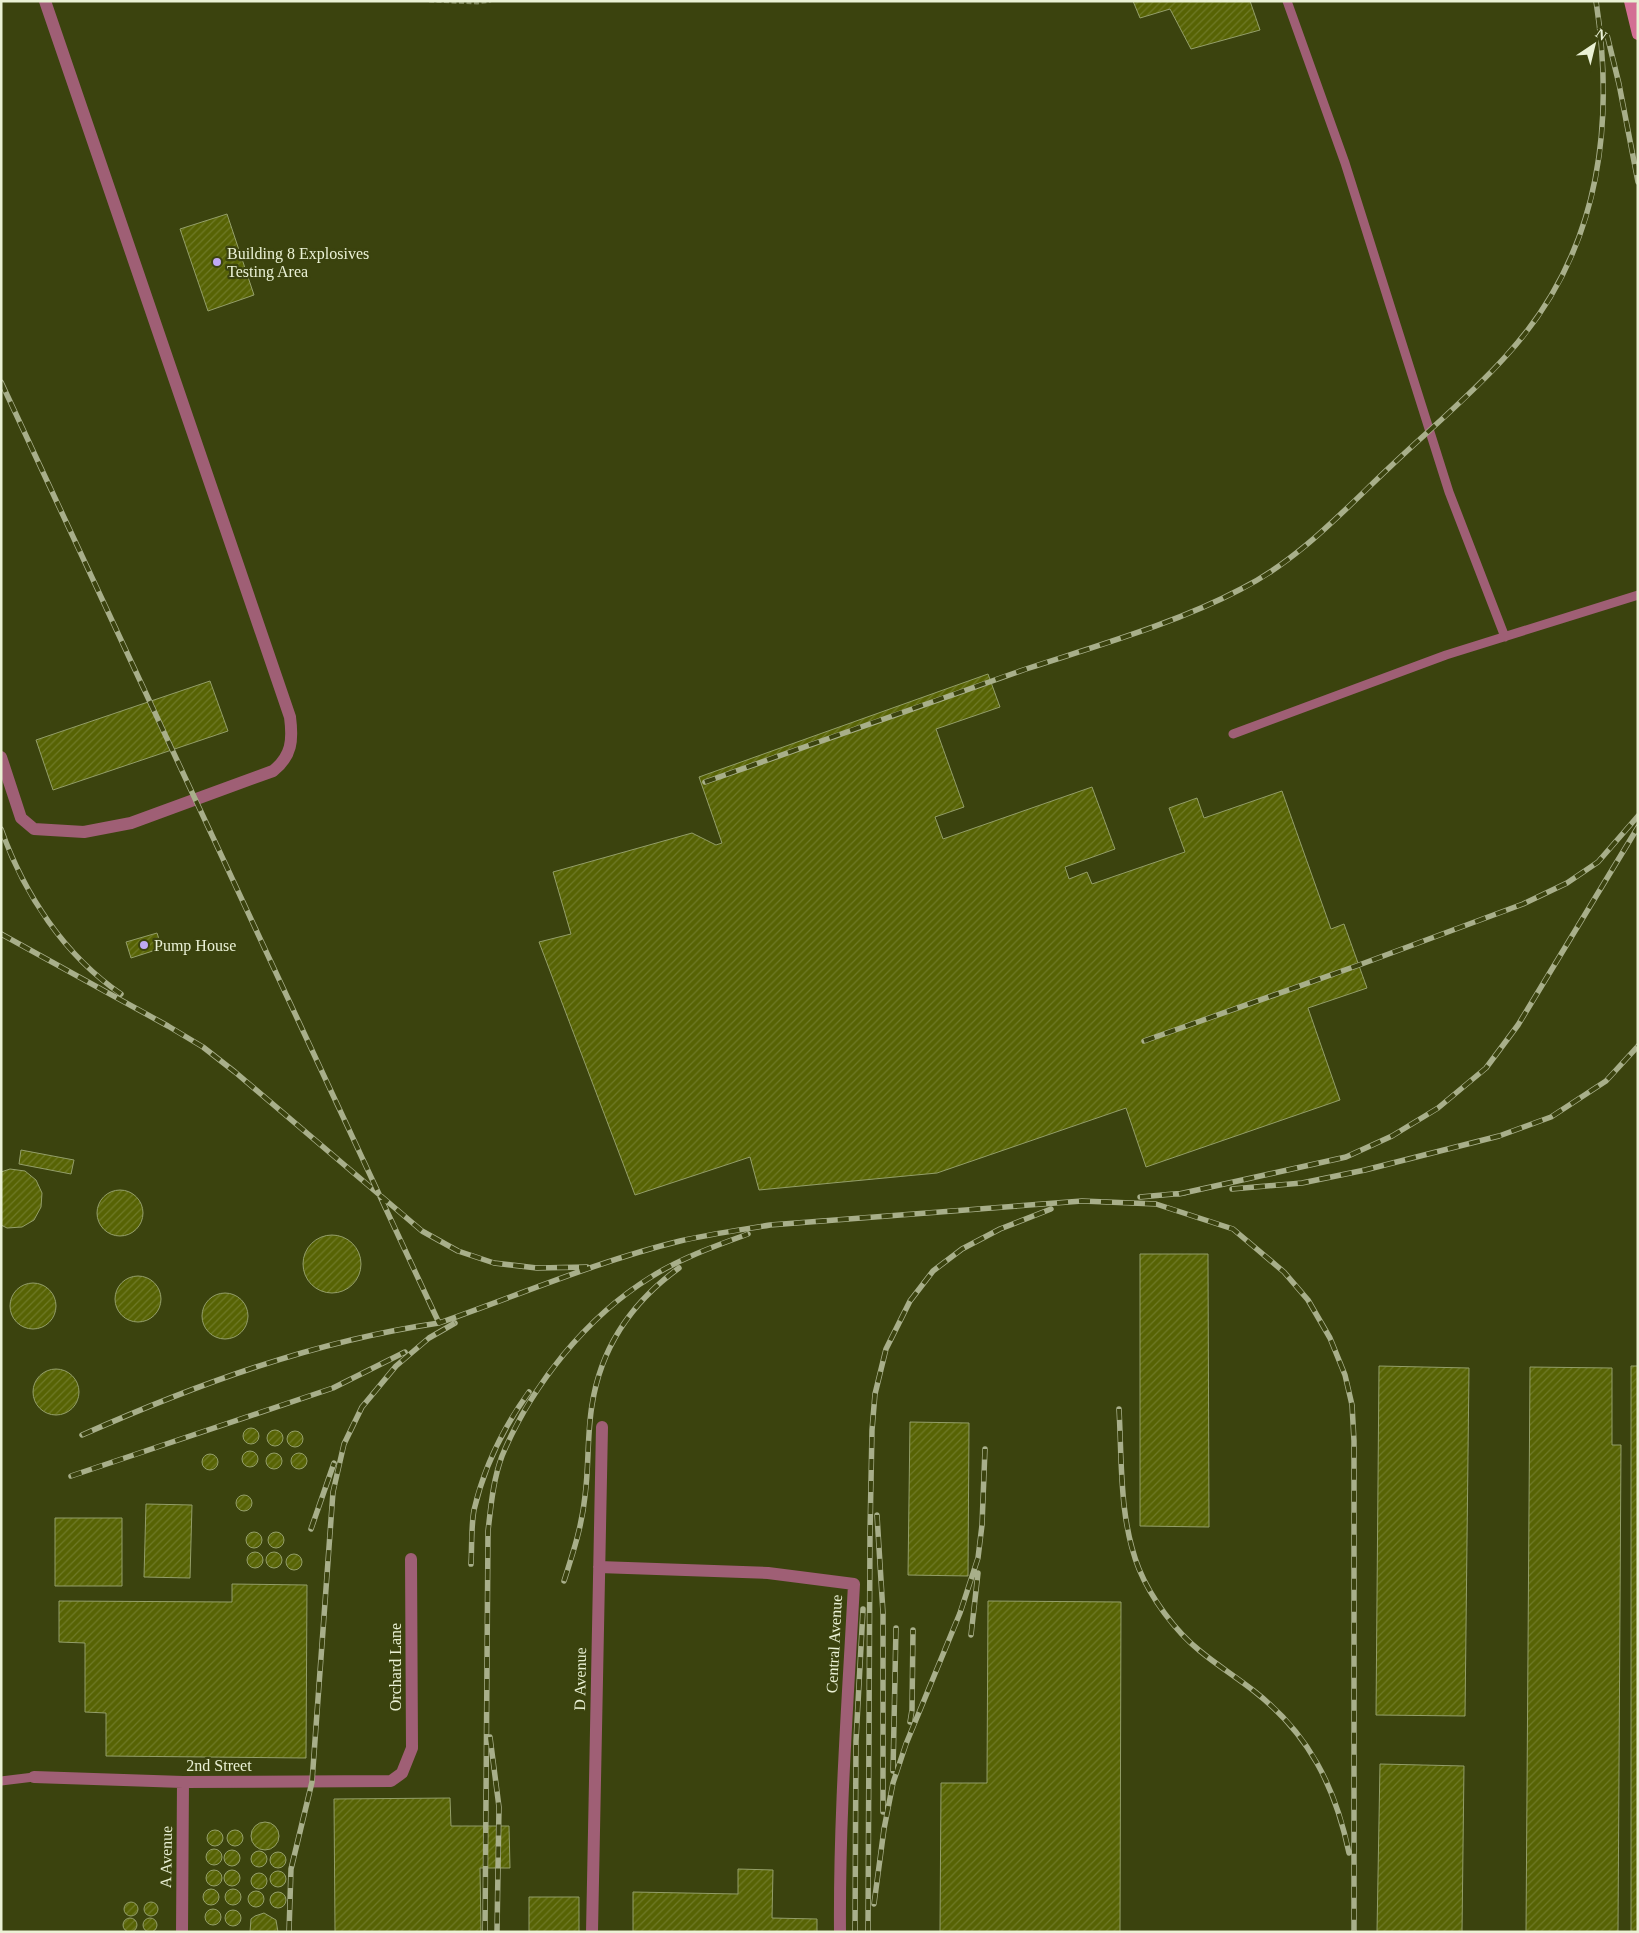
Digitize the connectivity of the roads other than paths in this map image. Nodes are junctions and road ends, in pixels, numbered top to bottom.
1 (45, 1) edge
2 (1287, 1) edge
3 (1630, 1) edge
4 (1638, 34) edge
5 (1638, 595) edge
6 (1505, 637) junction
7 (1233, 734) dead end
8 (1, 757) edge
9 (602, 1427) dead end
10 (411, 1558) dead end
11 (599, 1567) junction
12 (402, 1773) joint
13 (34, 1777) joint
14 (1, 1782) edge
15 (183, 1782) junction
16 (182, 1932) edge
17 (592, 1932) edge
18 (840, 1932) edge

1 - 8 street
2 - 6 lane
3 - 4 main road
5 - 6 lane
6 - 7 lane
9 - 11 street, D Avenue
10 - 12 street, Orchard Lane
11 - 17 street, D Avenue
11 - 18 street, Central Avenue
12 - 15 street, 2nd Street
13 - 14 lane
13 - 15 street, 2nd Street
15 - 16 street, A Avenue

